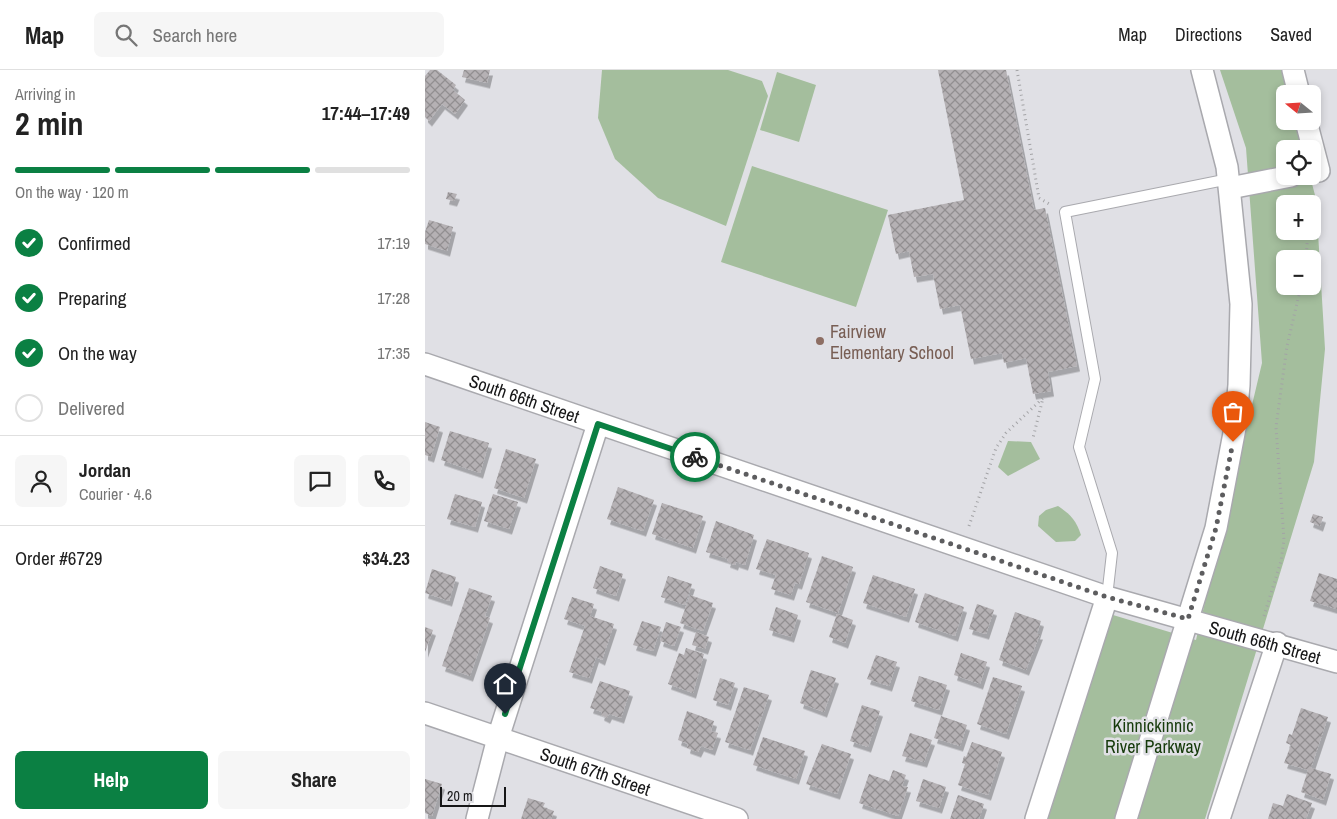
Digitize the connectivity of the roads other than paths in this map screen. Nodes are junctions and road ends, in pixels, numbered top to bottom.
1 (1203, 70) edge
2 (1293, 70) edge
3 (1297, 85) edge
4 (1309, 130) edge
5 (1323, 169) edge
6 (1276, 178) edge
7 (1229, 183) junction
8 (425, 364) edge
9 (598, 424) junction
10 (1107, 597) junction
11 (1188, 619) junction
12 (1277, 643) junction
13 (1337, 662) edge
14 (425, 713) edge
15 (498, 738) junction
16 (477, 819) edge
17 (737, 819) edge
18 (1036, 819) edge
19 (1126, 819) edge
20 (1219, 819) edge

1 - 7 street
2 - 3 street
4 - 5 street
6 - 7 street
7 - 10 lane
7 - 11 street
8 - 9 street, South 66th Street
9 - 10 street, South 66th Street
9 - 15 street
10 - 11 street, South 66th Street
10 - 18 street
11 - 12 street, South 66th Street
11 - 19 street
12 - 13 street, South 66th Street
12 - 20 street
14 - 15 street, South 67th Street
15 - 16 street
15 - 17 street, South 67th Street

